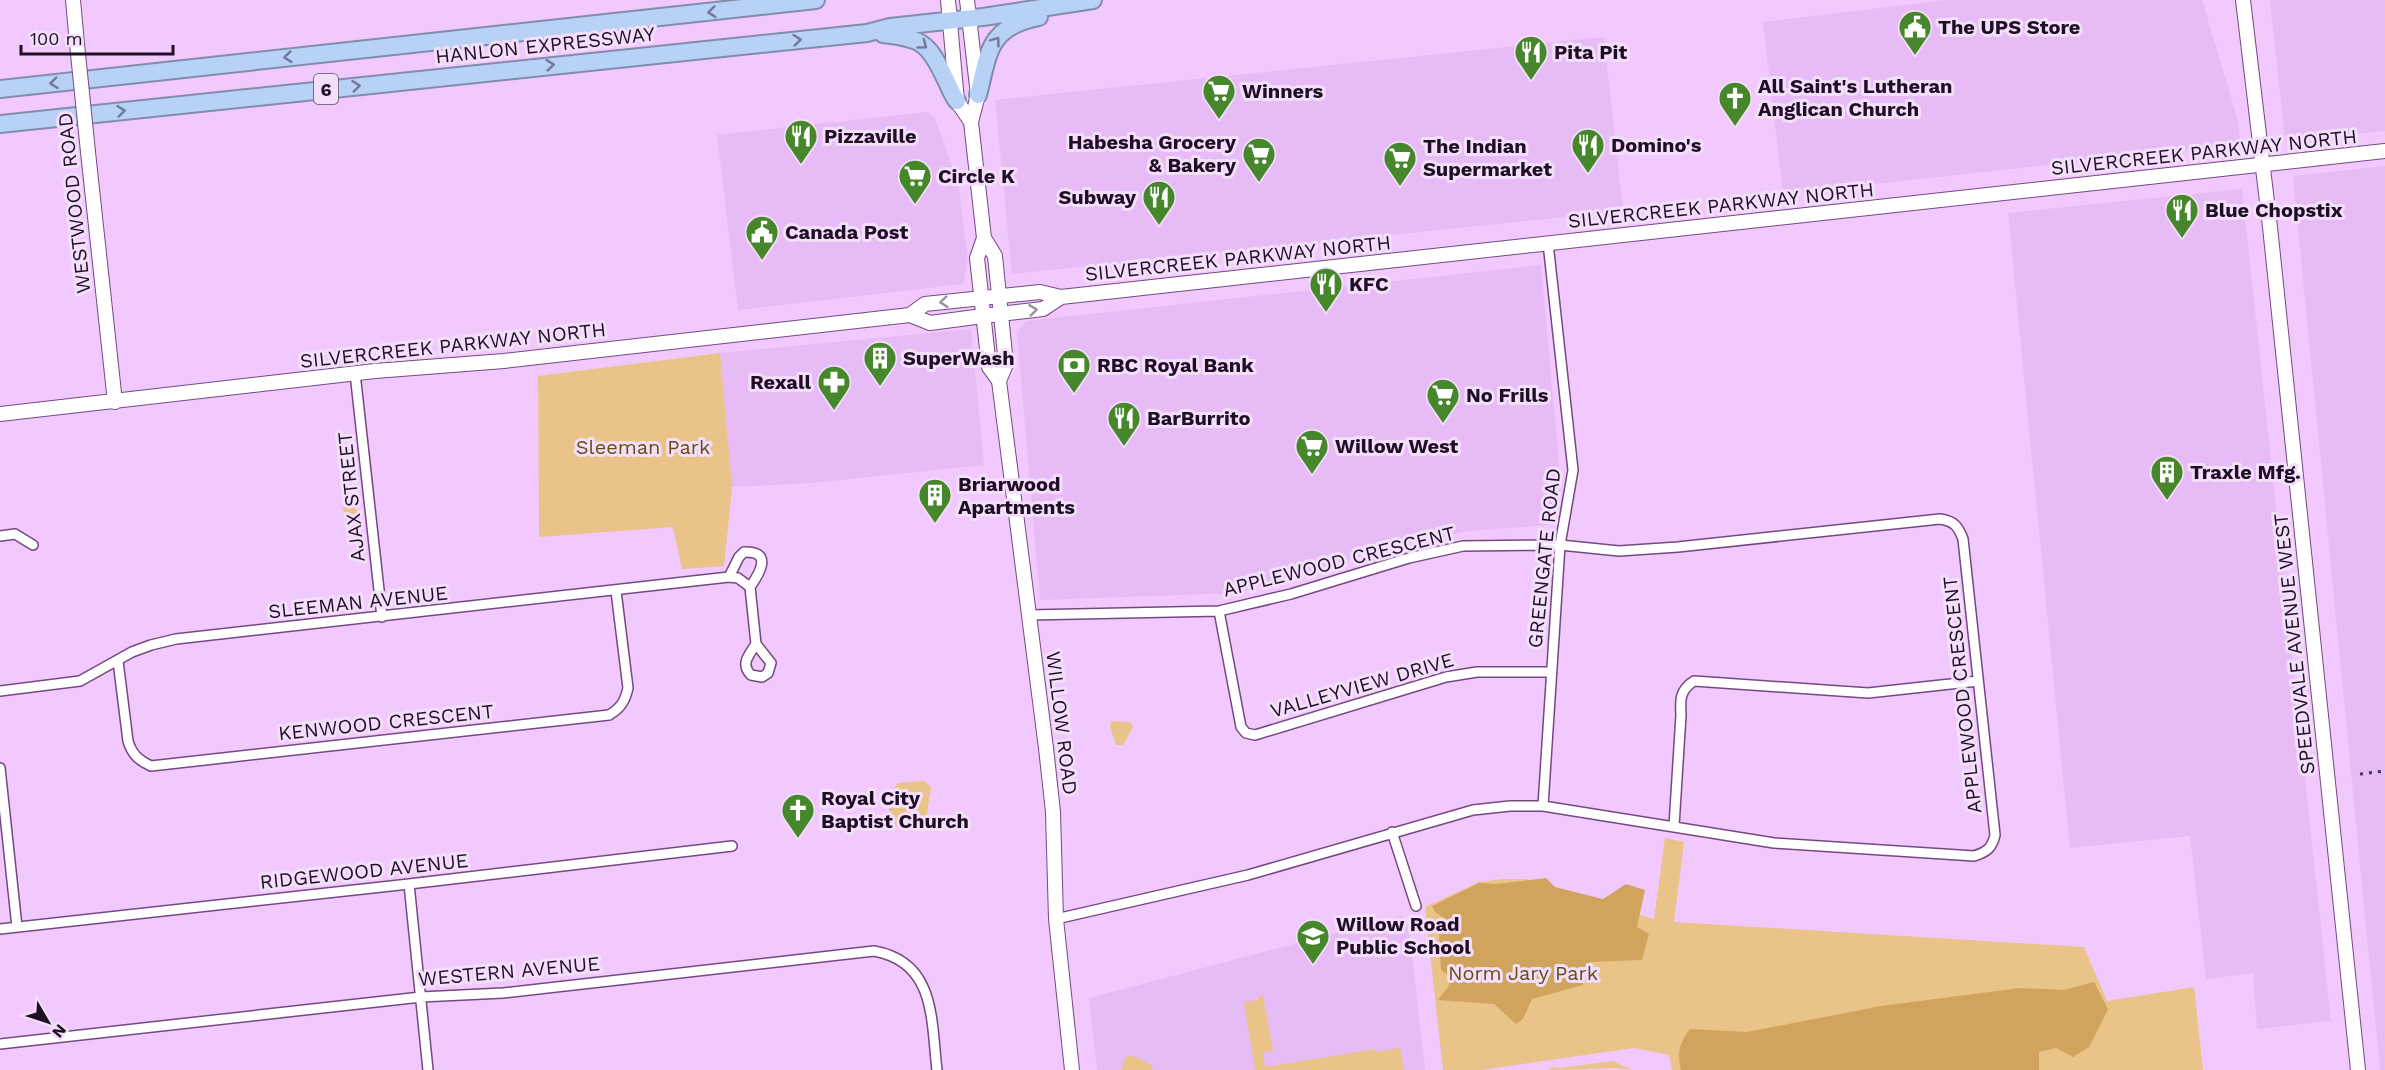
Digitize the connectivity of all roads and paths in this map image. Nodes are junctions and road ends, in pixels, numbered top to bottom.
1 (73, 0) edge
2 (816, 0) edge
3 (948, 0) edge
4 (967, 0) edge
5 (2243, 0) edge
6 (1086, 1) edge
7 (969, 18) junction
8 (950, 20) junction
9 (867, 33) junction
10 (0, 89) edge
11 (978, 95) junction
12 (957, 101) junction
13 (971, 122) junction
14 (0, 124) edge
15 (2385, 151) edge
16 (2264, 166) junction
17 (984, 237) junction
18 (1548, 243) junction
19 (999, 296) junction
20 (1061, 297) junction
21 (981, 298) junction
22 (1001, 314) junction
23 (910, 315) junction
24 (983, 316) junction
25 (355, 373) junction
26 (999, 381) junction
27 (115, 402) junction
28 (0, 414) edge
29 (0, 536) edge
30 (33, 544) dead end
31 (1560, 545) junction
32 (729, 578) junction
33 (750, 587) junction
34 (616, 591) junction
35 (1220, 611) junction
36 (1029, 615) junction
37 (382, 617) junction
38 (756, 644) dead end
39 (118, 661) junction
40 (1551, 672) junction
41 (1978, 681) junction
42 (0, 691) edge
43 (0, 768) edge
44 (1543, 806) junction
45 (1674, 826) junction
46 (1392, 832) junction
47 (732, 846) dead end
48 (409, 884) junction
49 (1416, 906) dead end
50 (1056, 919) junction
51 (16, 927) junction
52 (0, 929) edge
53 (421, 998) junction
54 (0, 1044) edge
55 (428, 1070) edge
56 (937, 1070) edge
57 (1072, 1070) edge
58 (2358, 1070) edge

1 - 27 main road, WESTWOOD ROAD, bridge
2 -> 10 highway, HANLON EXPRESSWAY / 6
3 - 8 main road, WILLOW ROAD
4 - 7 main road, WILLOW ROAD
5 - 16 main road, SPEEDVALE AVENUE WEST
6 - 7 highway, HANLON EXPRESSWAY / 6
11 -> 6 highway
7 - 8 highway, HANLON EXPRESSWAY / 6
7 - 11 main road, WILLOW ROAD
8 - 9 highway, HANLON EXPRESSWAY / 6
8 - 12 main road, WILLOW ROAD
9 -> 12 highway
14 -> 9 highway, HANLON EXPRESSWAY / 6
11 - 13 main road, WILLOW ROAD
12 - 13 main road, WILLOW ROAD
13 - 17 main road, WILLOW ROAD
15 - 16 main road, SILVERCREEK PARKWAY NORTH
16 - 18 main road, SILVERCREEK PARKWAY NORTH
16 - 58 main road, SPEEDVALE AVENUE WEST
17 - 19 main road, WILLOW ROAD
17 - 21 main road, WILLOW ROAD
18 - 20 main road, SILVERCREEK PARKWAY NORTH
18 - 31 street, GREENGATE ROAD
19 - 20 main road, SILVERCREEK PARKWAY NORTH
19 - 21 main road, SILVERCREEK PARKWAY NORTH
19 - 22 main road, WILLOW ROAD
22 -> 20 main road, SILVERCREEK PARKWAY NORTH
21 -> 23 main road, SILVERCREEK PARKWAY NORTH
21 - 24 main road, WILLOW ROAD
22 - 24 main road, SILVERCREEK PARKWAY NORTH
22 - 26 main road, WILLOW ROAD
23 - 24 main road, SILVERCREEK PARKWAY NORTH
23 - 25 main road, SILVERCREEK PARKWAY NORTH
24 - 26 main road, WILLOW ROAD
25 - 27 main road, SILVERCREEK PARKWAY NORTH
25 - 37 street, AJAX STREET
26 - 36 main road, WILLOW ROAD
27 - 28 main road, SILVERCREEK PARKWAY NORTH
29 - 30 street
31 - 35 street, APPLEWOOD CRESCENT
31 - 40 street, GREENGATE ROAD
31 - 41 street, APPLEWOOD CRESCENT
32 - 33 street, SLEEMAN AVENUE
32 - 33 street
32 - 34 street, SLEEMAN AVENUE
33 - 38 street
34 - 37 street, SLEEMAN AVENUE
34 - 39 street, KENWOOD CRESCENT
35 - 36 street, APPLEWOOD CRESCENT
35 - 40 street, VALLEYVIEW DRIVE
36 - 50 main road, WILLOW ROAD
37 - 39 street, SLEEMAN AVENUE
39 - 42 street, SLEEMAN AVENUE
40 - 44 street, GREENGATE ROAD
41 - 45 street
41 - 45 street, APPLEWOOD CRESCENT
43 - 51 street
44 - 45 street, APPLEWOOD CRESCENT
44 - 46 street, APPLEWOOD CRESCENT
46 - 49 street
46 - 50 street, APPLEWOOD CRESCENT
47 - 48 street, RIDGEWOOD AVENUE
48 - 51 street, RIDGEWOOD AVENUE
48 - 53 street
50 - 57 main road, WILLOW ROAD
51 - 52 street, RIDGEWOOD AVENUE
53 - 54 street, WESTERN AVENUE
53 - 55 street
53 - 56 street, WESTERN AVENUE

